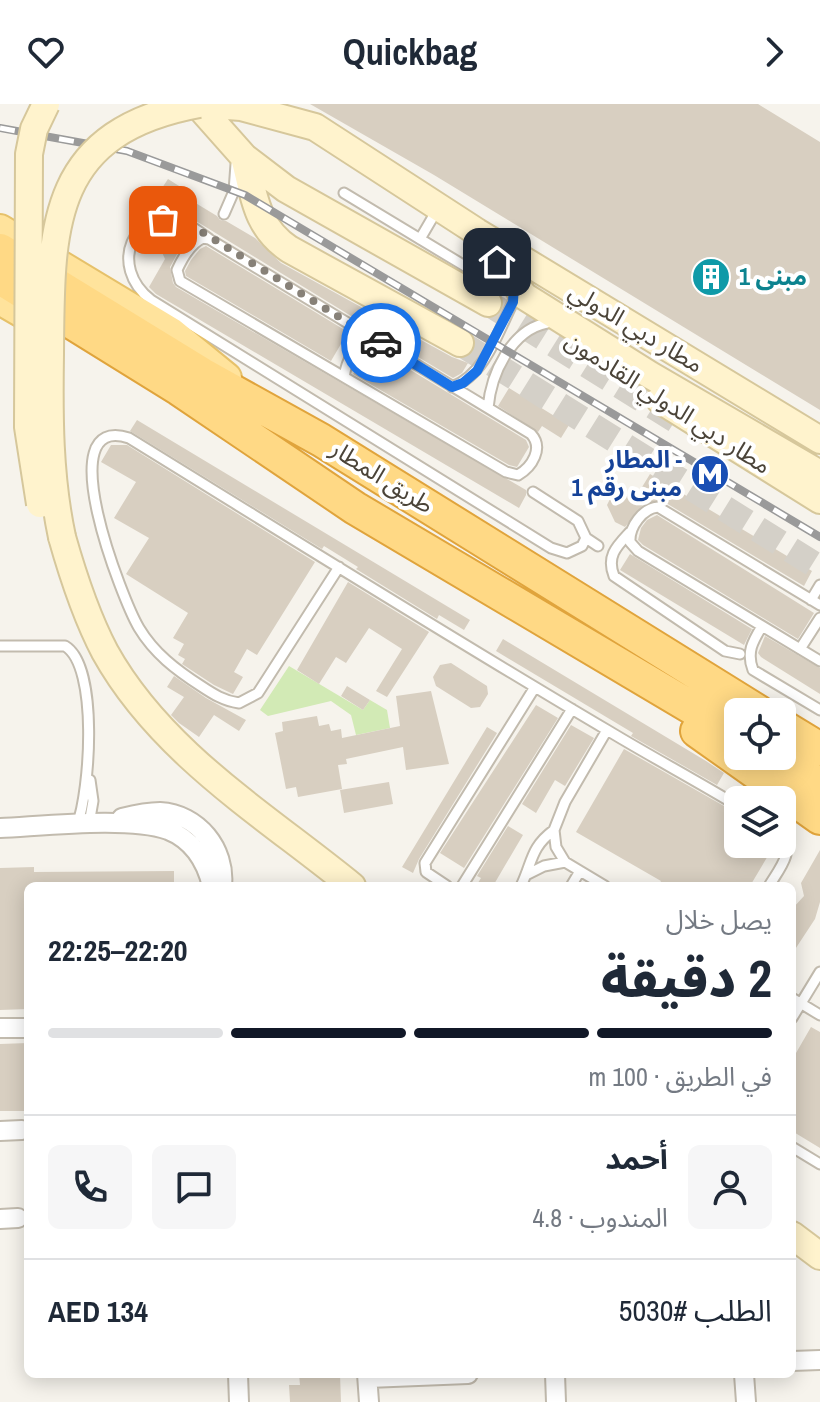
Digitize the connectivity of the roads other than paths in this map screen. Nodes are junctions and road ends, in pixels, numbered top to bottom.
1 (46, 104) edge
2 (199, 104) edge
3 (274, 104) edge
4 (315, 127) junction
5 (240, 153) junction
6 (344, 193) dead end
7 (439, 207) junction
8 (224, 214) dead end
9 (0, 230) edge
10 (477, 232) junction
11 (209, 239) junction
12 (420, 239) junction
13 (0, 250) edge
14 (473, 271) dead end
15 (0, 278) edge
16 (519, 290) junction
17 (0, 299) edge
18 (488, 303) tunnel mouth
19 (547, 323) junction
20 (370, 337) junction
21 (460, 343) tunnel mouth
22 (344, 377) junction
23 (452, 387) junction
24 (245, 397) junction
25 (488, 408) junction
26 (820, 440) edge
27 (820, 474) edge
28 (304, 475) junction
29 (533, 492) dead end
30 (820, 500) edge
31 (631, 531) junction
32 (586, 538) junction
33 (56, 539) junction
34 (598, 546) dead end
35 (339, 567) junction
36 (820, 585) edge
37 (816, 603) edge
38 (820, 618) edge
39 (762, 626) junction
40 (0, 646) edge
41 (800, 649) junction
42 (740, 654) dead end
43 (612, 659) junction
44 (820, 661) edge
45 (535, 687) junction
46 (727, 698) edge
47 (724, 704) edge
48 (572, 709) junction
49 (820, 710) edge
50 (796, 721) edge
51 (607, 730) junction
52 (820, 732) edge
53 (796, 734) edge
54 (820, 749) edge
55 (796, 770) edge
56 (820, 784) edge
57 (724, 798) edge
58 (820, 818) edge
59 (88, 824) junction
60 (0, 828) edge
61 (554, 830) junction
62 (784, 858) edge
63 (565, 862) junction
64 (526, 875) junction
65 (343, 878) edge
66 (584, 878) edge
67 (211, 882) edge
68 (222, 882) edge
69 (441, 882) edge
70 (464, 882) edge
71 (523, 882) edge
72 (771, 882) edge
73 (820, 972) edge
74 (797, 1000) edge
75 (820, 1015) edge
76 (0, 1028) edge
77 (24, 1028) edge
78 (22, 1130) dead end
79 (0, 1131) edge
80 (796, 1149) edge
81 (820, 1164) edge
82 (797, 1232) edge
83 (820, 1248) edge
84 (820, 1256) edge
85 (820, 1360) edge
86 (796, 1361) edge
87 (238, 1378) edge
88 (368, 1378) edge
89 (555, 1378) edge
90 (744, 1378) edge
91 (239, 1402) edge
92 (369, 1402) edge
93 (556, 1402) edge
94 (746, 1402) edge

1 - 33 main road, bridge
2 - 4 main road, مطار دبي الدولي
2 - 5 main road
2 - 33 main road, مطار دبي الدولي, bridge
3 - 4 main road
4 - 7 main road, مطار دبي الدولي
5 - 8 lane
5 - 18 main road
5 - 21 main road
6 - 12 lane
7 - 10 main road, مطار دبي الدولي
7 - 12 lane
9 - 24 main road
10 - 16 main road, مطار دبي الدولي القادمون
10 - 26 main road, مطار دبي الدولي
11 - 20 lane
11 - 22 lane
11 - 32 lane
12 - 14 lane
13 - 24 highway, طريق المطار
15 - 28 highway, طريق المطار
16 - 19 main road, مطار دبي الدولي القادمون
16 - 23 lane
16 - 27 main road, مطار دبي الدولي القادمون
17 - 28 main road
19 - 25 lane
19 - 30 main road, مطار دبي الدولي القادمون
20 - 22 lane
20 - 23 lane
22 - 25 lane
23 - 25 lane
24 - 46 highway, طريق المطار
28 - 43 highway, طريق المطار
29 - 32 lane
31 - 37 lane
31 - 39 lane
31 - 42 lane
32 - 34 lane
33 - 65 main road
35 - 35 lane
35 - 45 lane
36 - 37 lane
38 - 41 lane
39 - 41 lane
39 - 49 lane
40 - 59 lane
41 - 44 lane
43 - 47 highway, طريق المطار
43 - 58 highway
45 - 48 lane
45 - 69 lane
48 - 51 lane
48 - 70 lane
50 - 52 highway
51 - 57 lane
51 - 61 lane
53 - 54 highway
55 - 56 highway
59 - 60 street
59 - 67 street
59 - 68 street
61 - 63 lane
61 - 64 lane
62 - 72 lane
63 - 64 lane
63 - 66 lane
64 - 71 lane
73 - 74 lane
74 - 75 lane
76 - 77 street
78 - 79 street
80 - 81 lane
82 - 83 lane
82 - 84 main road
85 - 86 street
87 - 91 street
88 - 92 street
89 - 93 street
90 - 94 street

